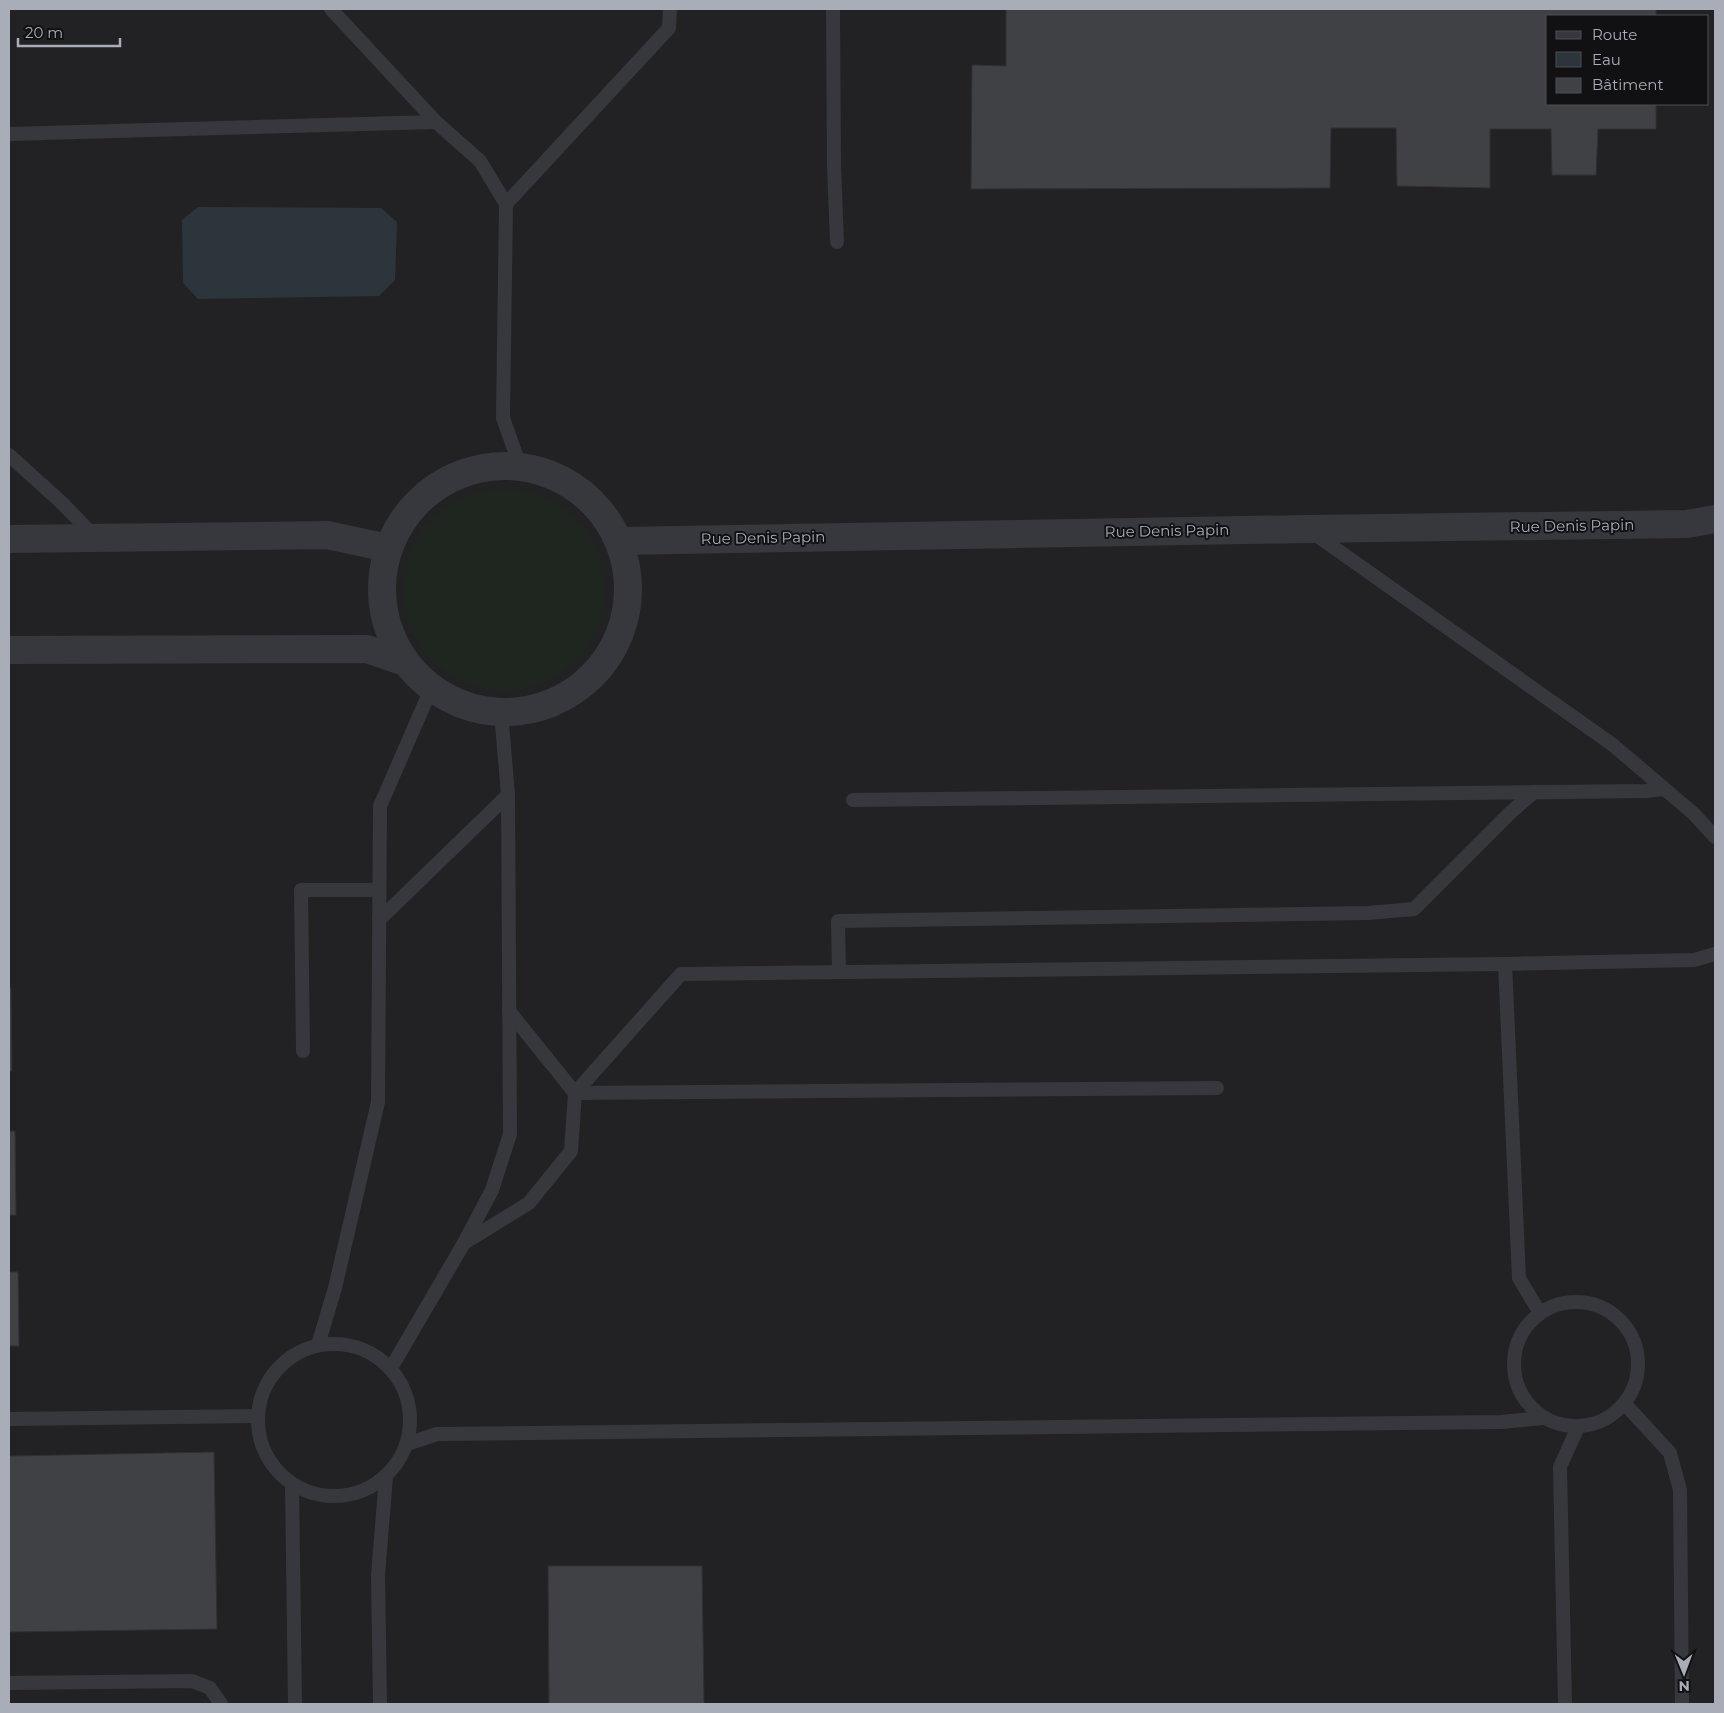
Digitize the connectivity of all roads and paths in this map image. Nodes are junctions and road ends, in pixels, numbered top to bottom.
1 (331, 9) edge
2 (670, 9) edge
3 (833, 9) edge
4 (436, 122) junction
5 (9, 134) edge
6 (506, 204) junction
7 (837, 242) dead end
8 (9, 455) edge
9 (520, 466) junction
10 (1715, 519) edge
11 (1307, 529) junction
12 (97, 538) junction
13 (9, 539) edge
14 (619, 541) junction
15 (388, 548) junction
16 (9, 650) edge
17 (405, 662) junction
18 (431, 688) junction
19 (502, 712) junction
20 (1664, 789) junction
21 (1534, 792) junction
22 (508, 795) junction
23 (853, 800) dead end
24 (1715, 837) edge
25 (379, 890) junction
26 (380, 920) junction
27 (1715, 954) edge
28 (1505, 964) junction
29 (839, 972) junction
30 (509, 1011) junction
31 (303, 1051) dead end
32 (1218, 1088) dead end
33 (575, 1093) junction
34 (464, 1243) junction
35 (1540, 1312) junction
36 (318, 1345) junction
37 (392, 1368) junction
38 (1625, 1404) junction
39 (257, 1416) junction
40 (1544, 1418) junction
41 (9, 1419) edge
42 (1578, 1427) junction
43 (408, 1444) junction
44 (386, 1477) junction
45 (292, 1484) junction
46 (9, 1683) edge
47 (221, 1704) edge
48 (294, 1704) edge
49 (380, 1704) edge
50 (1564, 1704) edge
51 (1682, 1704) edge

1 - 4 lane
2 - 6 lane
3 - 7 lane
4 - 5 lane
4 - 6 lane
6 - 9 lane
8 - 12 lane
9 - 14 street
9 - 15 street
10 - 11 street, Rue Denis Papin
11 - 14 street, Rue Denis Papin
11 - 20 lane
12 - 13 street
12 - 15 street
14 - 19 street
15 - 17 street
16 - 17 street
17 - 18 street
18 - 19 street
18 - 25 lane
19 - 22 lane
20 - 21 lane
20 - 24 lane
21 - 23 lane
21 - 29 lane
22 - 26 lane
22 - 30 lane
25 - 26 lane
25 - 31 lane
26 - 36 lane
27 - 28 lane
28 - 29 lane
28 - 35 lane
29 - 33 lane
30 - 33 lane
30 - 34 lane
32 - 33 lane
33 - 34 lane
34 - 37 lane
35 - 38 lane
35 - 40 lane
36 - 37 lane
36 - 39 lane
37 - 43 lane
38 - 42 lane
38 - 51 lane
39 - 41 lane
39 - 45 lane
40 - 42 lane
40 - 43 lane
42 - 50 lane
43 - 44 lane
44 - 45 lane
44 - 49 lane
45 - 48 lane
46 - 47 lane

